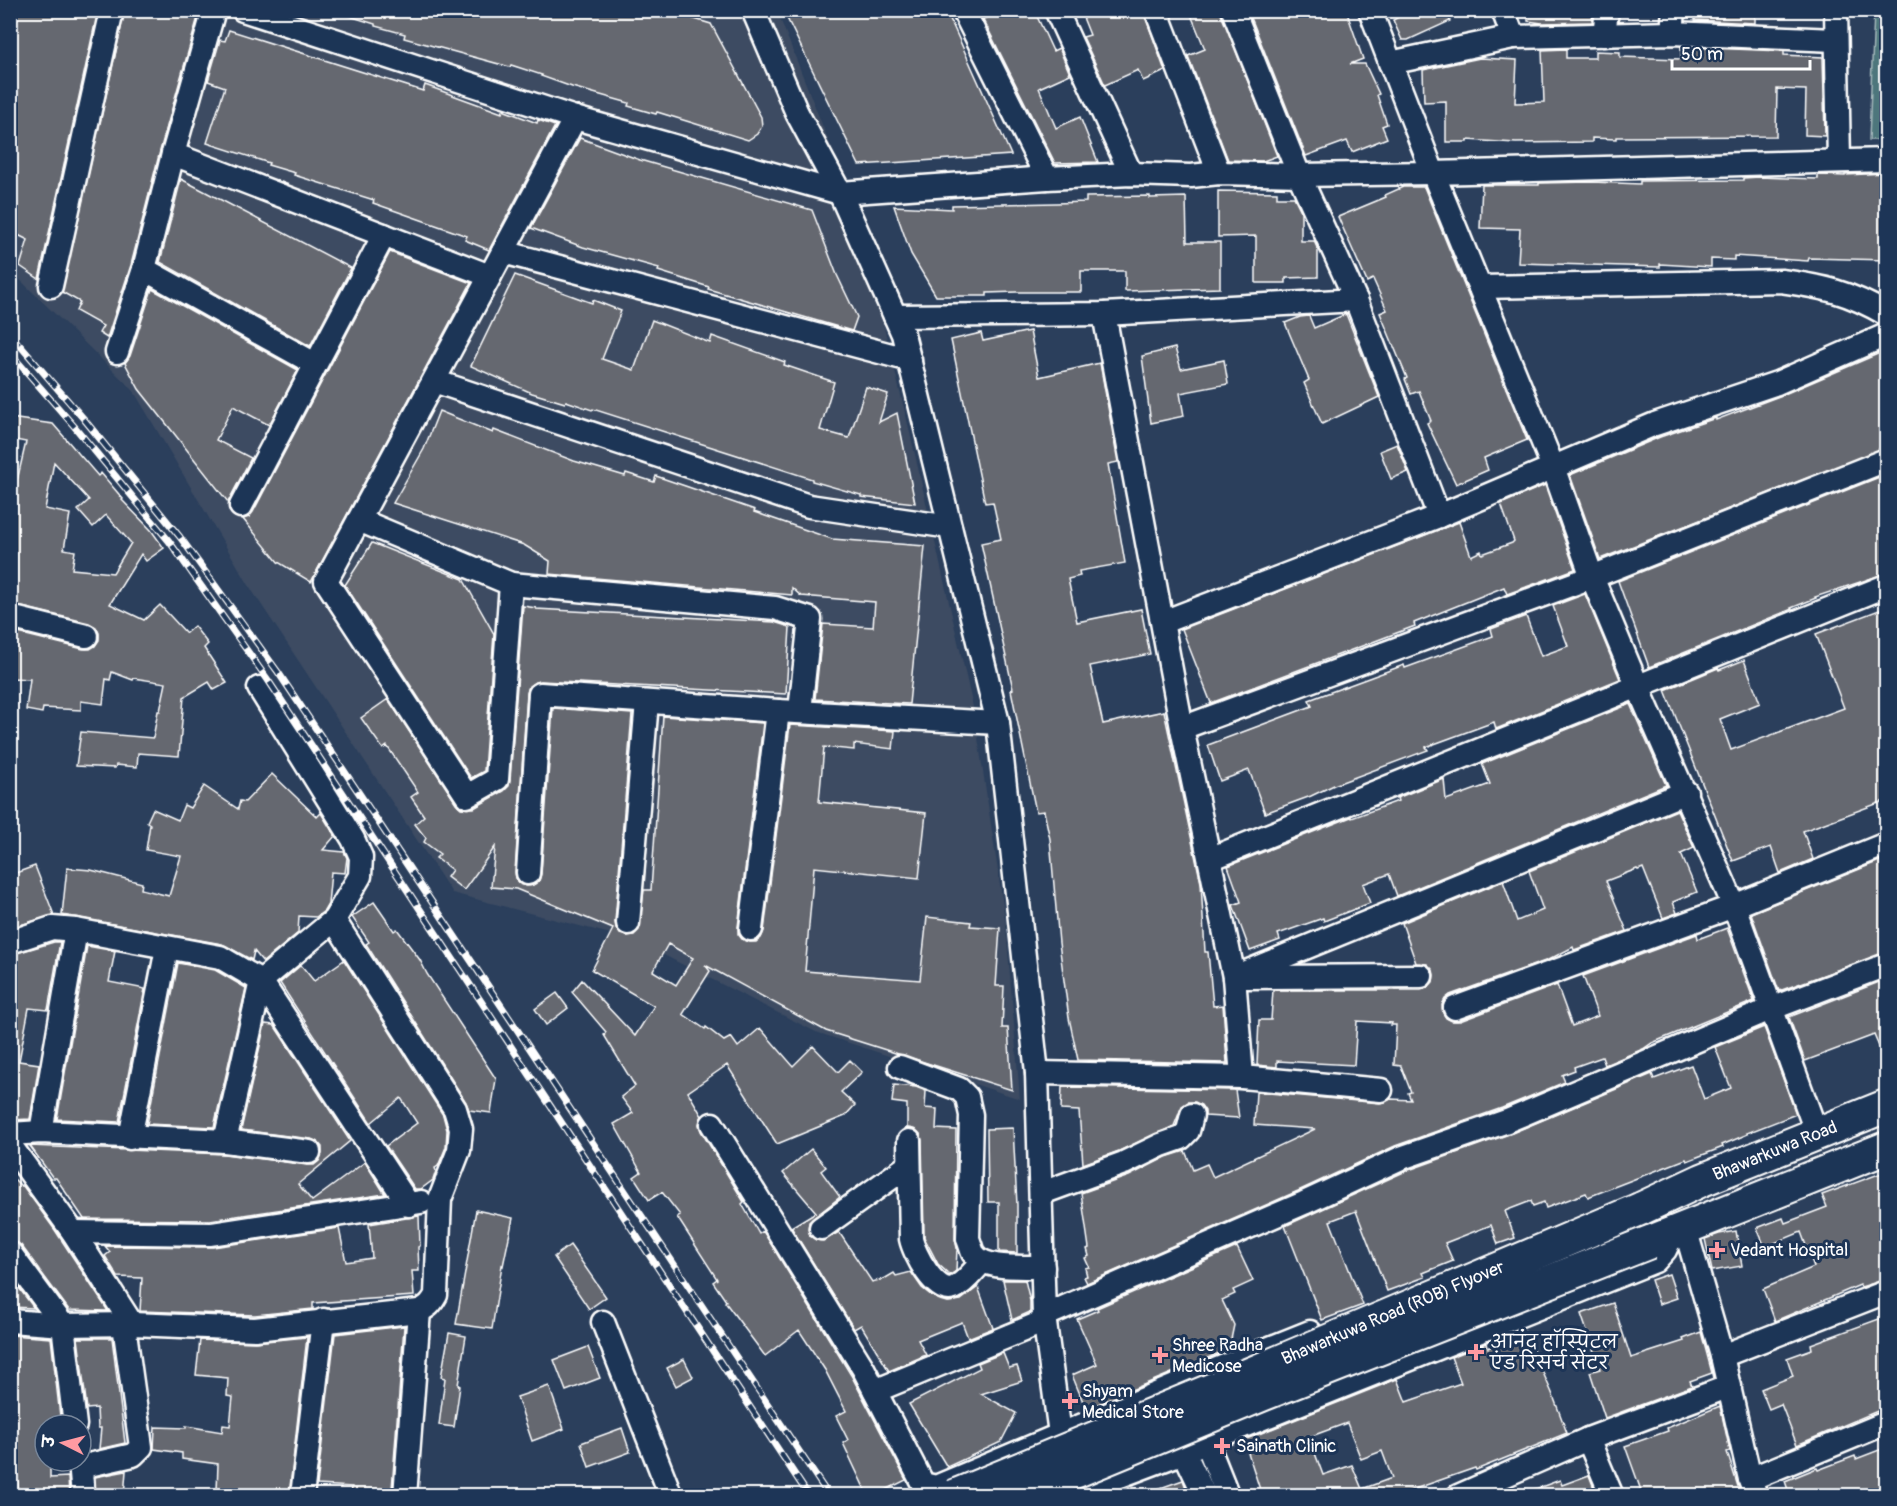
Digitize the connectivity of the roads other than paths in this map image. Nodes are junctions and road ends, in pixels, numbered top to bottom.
1 (112, 10) edge
2 (214, 10) edge
3 (243, 10) edge
4 (753, 10) edge
5 (963, 10) edge
6 (1056, 10) edge
7 (1156, 10) edge
8 (1233, 10) edge
9 (1370, 10) edge
10 (1503, 10) edge
11 (1607, 10) edge
12 (1674, 10) edge
13 (1836, 10) edge
14 (1672, 33) junction
15 (1604, 35) junction
16 (1513, 37) junction
17 (1835, 40) junction
18 (1390, 63) junction
19 (575, 118) junction
20 (173, 154) junction
21 (1887, 160) edge
22 (1839, 161) junction
23 (1219, 173) junction
24 (1433, 173) junction
25 (1131, 174) junction
26 (1299, 175) junction
27 (1047, 178) junction
28 (840, 193) junction
29 (384, 235) junction
30 (503, 252) junction
31 (144, 269) junction
32 (490, 276) junction
33 (51, 286) dead end
34 (1480, 287) junction
35 (1356, 300) junction
36 (1104, 314) junction
37 (1887, 314) edge
38 (895, 316) junction
39 (1887, 335) edge
40 (117, 352) dead end
41 (910, 360) junction
42 (315, 364) junction
43 (434, 381) junction
44 (1887, 460) edge
45 (1553, 467) junction
46 (241, 506) dead end
47 (1439, 516) junction
48 (359, 520) junction
49 (950, 527) junction
50 (1592, 577) junction
51 (511, 584) junction
52 (1887, 586) edge
53 (10, 617) edge
54 (1163, 622) junction
55 (86, 636) dead end
56 (1637, 685) junction
57 (259, 688) dead end
58 (647, 702) junction
59 (789, 711) junction
60 (998, 723) junction
61 (1182, 729) junction
62 (1686, 792) junction
63 (1887, 843) edge
64 (1210, 859) junction
65 (528, 873) dead end
66 (1734, 906) junction
67 (334, 920) junction
68 (628, 923) dead end
69 (752, 929) dead end
70 (76, 930) junction
71 (10, 942) edge
72 (167, 948) junction
73 (1887, 965) edge
74 (1421, 976) dead end
75 (1234, 977) junction
76 (261, 981) junction
77 (1455, 1008) dead end
78 (1773, 1008) junction
79 (900, 1067) dead end
80 (1037, 1073) junction
81 (1242, 1077) junction
82 (1381, 1090) dead end
83 (1887, 1106) edge
84 (1192, 1115) dead end
85 (712, 1124) dead end
86 (41, 1132) junction
87 (10, 1134) edge
88 (1817, 1134) junction
89 (130, 1138) junction
90 (225, 1141) junction
91 (909, 1141) dead end
92 (10, 1145) edge
93 (1887, 1148) edge
94 (309, 1152) dead end
95 (909, 1165) junction
96 (1042, 1193) junction
97 (440, 1199) junction
98 (1652, 1203) junction
99 (409, 1205) junction
100 (821, 1227) dead end
101 (73, 1232) junction
102 (1669, 1234) junction
103 (10, 1253) edge
104 (982, 1262) junction
105 (1043, 1267) junction
106 (1887, 1292) edge
107 (419, 1311) junction
108 (1045, 1318) junction
109 (323, 1320) junction
110 (10, 1321) edge
111 (603, 1322) dead end
112 (63, 1324) junction
113 (128, 1324) junction
114 (1722, 1356) junction
115 (1730, 1386) junction
116 (875, 1391) junction
117 (74, 1413) edge
118 (1887, 1423) edge
119 (1060, 1434) junction
120 (1588, 1439) junction
121 (1206, 1441) junction
122 (1184, 1452) junction
123 (93, 1462) edge
124 (81, 1473) edge
125 (1753, 1487) edge
126 (925, 1490) edge
127 (1075, 1493) edge
128 (83, 1496) edge
129 (302, 1496) edge
130 (405, 1496) edge
131 (671, 1496) edge
132 (954, 1496) edge
133 (1016, 1496) edge
134 (1205, 1496) edge
135 (1227, 1496) edge
136 (1458, 1496) edge
137 (1612, 1496) edge

1 - 33 street
2 - 20 street
3 - 19 street
4 - 28 street
5 - 27 street
6 - 25 street
7 - 23 street
8 - 26 street
9 - 18 street
10 - 16 street
11 - 15 street
12 - 14 street
13 - 17 street
14 - 15 street
14 - 17 street
15 - 16 street
16 - 18 street
17 - 22 street
18 - 24 street
19 - 28 street
19 - 30 street
20 - 29 street
20 - 31 street
21 - 22 street
22 - 24 street
23 - 25 street
23 - 26 street
24 - 26 street
24 - 34 street
25 - 27 street
26 - 35 street
27 - 28 street
28 - 38 street
29 - 32 street
29 - 42 street
30 - 32 street
30 - 41 street
31 - 40 street
31 - 42 street
32 - 43 street
34 - 37 street
34 - 45 street
35 - 36 street
35 - 47 street
36 - 38 street
36 - 54 street
38 - 41 street
39 - 45 street
41 - 49 street
42 - 46 street
43 - 48 street
43 - 49 street
44 - 50 street
45 - 47 street
45 - 50 street
47 - 54 street
48 - 51 street
48 - 51 street
49 - 60 street
50 - 56 street
50 - 61 street
51 - 59 street
52 - 56 street
53 - 55 street
54 - 61 street
56 - 62 street
56 - 64 street
57 - 67 street
58 - 59 street
58 - 65 street
58 - 68 street
59 - 60 street
59 - 69 street
60 - 80 street
61 - 64 street
62 - 66 street
62 - 75 street
63 - 66 street
64 - 75 street
66 - 77 street
66 - 78 street
67 - 76 street
67 - 97 street
70 - 71 street
70 - 72 street
70 - 86 street
72 - 76 street
72 - 89 street
73 - 78 street
74 - 75 street
75 - 81 street
76 - 90 street
76 - 99 street
78 - 88 street
78 - 108 street
79 - 104 street
80 - 81 street
80 - 96 street
81 - 82 street
83 - 88 main road, Bhawarkuwa Road
84 - 96 street
85 - 116 street
86 - 87 street
86 - 89 street
88 - 98 main road, Bhawarkuwa Road
89 - 90 street
90 - 94 street
91 - 95 street
92 - 101 street
93 - 102 main road
95 - 100 street
95 - 104 street
96 - 105 street
97 - 99 street
97 - 107 street
98 - 119 street
98 - 132 main road, Bhawarkuwa Road (ROB) Flyover, bridge
99 - 101 street
101 - 113 street
102 - 114 street
102 - 121 street
102 - 133 main road, Bhawarkuwa Road (ROB) Flyover, bridge
103 - 112 street
104 - 105 street
105 - 108 street
106 - 114 street
107 - 109 street
107 - 130 street
108 - 116 street
108 - 119 street
109 - 113 street
109 - 129 street
110 - 112 street
111 - 131 street
112 - 113 street
112 - 117 street
113 - 123 street
114 - 115 street
115 - 120 street
115 - 125 street
116 - 126 street
118 - 125 street
119 - 126 street
119 - 127 street
120 - 136 street
120 - 137 street
121 - 122 street
121 - 135 street
122 - 127 street
122 - 134 street
124 - 128 street

